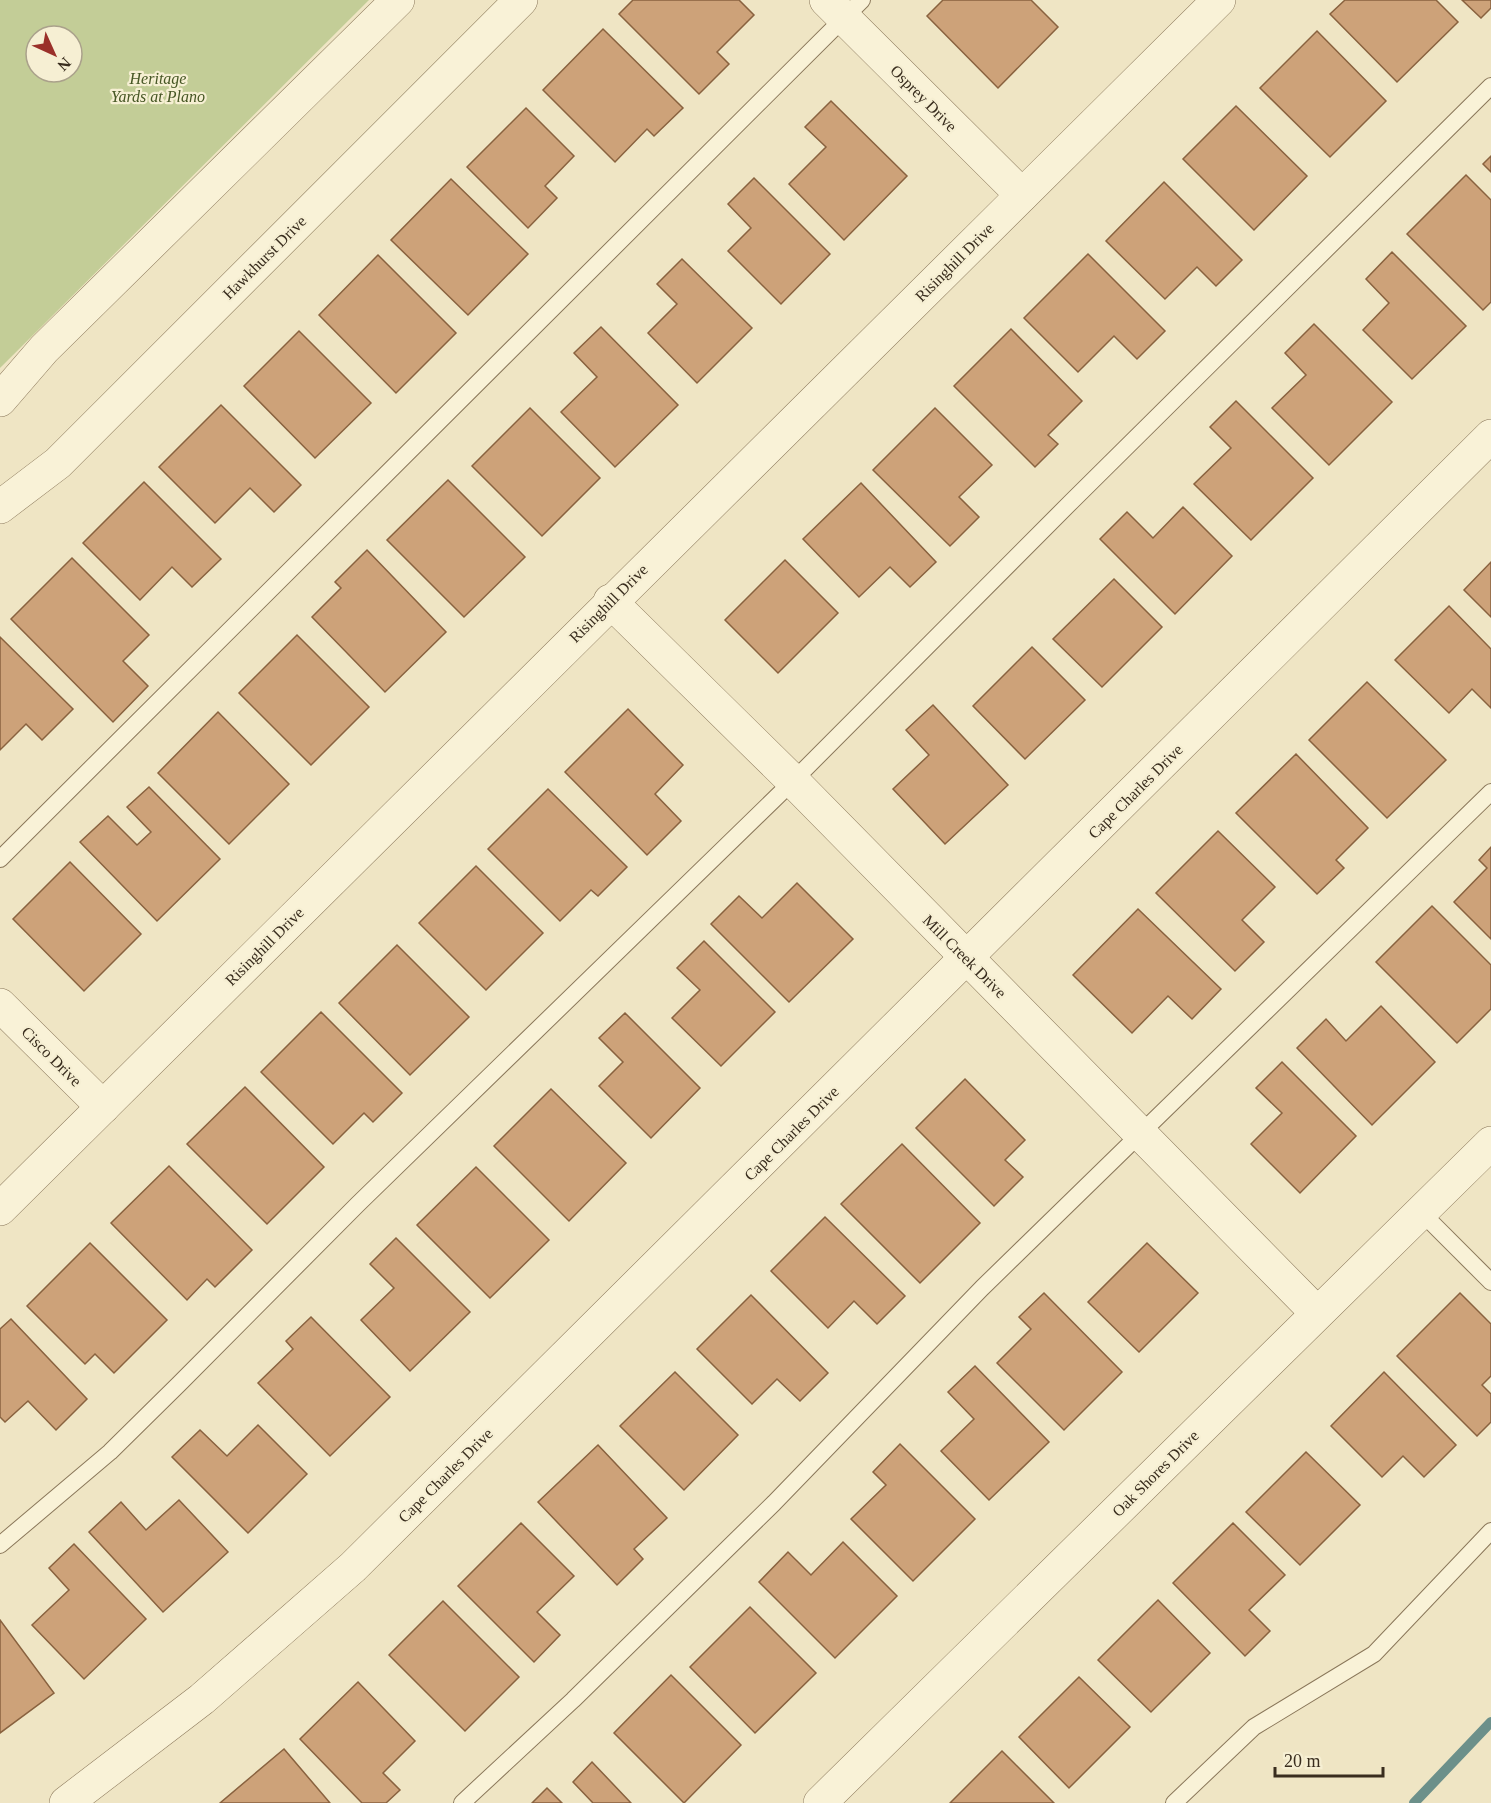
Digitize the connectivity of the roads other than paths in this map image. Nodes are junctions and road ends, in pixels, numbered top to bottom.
1 (398, 0) edge
2 (521, 0) edge
3 (1219, 0) edge
4 (844, 6) edge
5 (1491, 86) edge
6 (1022, 195) junction
7 (0, 400) edge
8 (1491, 436) edge
9 (0, 507) edge
10 (610, 601) junction
11 (794, 781) junction
12 (1491, 792) edge
13 (0, 859) edge
14 (968, 958) junction
15 (0, 1005) edge
16 (103, 1107) junction
17 (1142, 1135) junction
18 (1491, 1143) edge
19 (0, 1209) edge
20 (1421, 1212) junction
21 (1491, 1282) edge
22 (1317, 1313) junction
23 (1491, 1531) edge
24 (0, 1545) edge
25 (66, 1803) edge
26 (462, 1803) edge
27 (820, 1803) edge
28 (1173, 1803) edge

1 - 7 street
2 - 9 street, Hawkhurst Drive
3 - 6 street, Risinghill Drive
4 - 6 street, Osprey Drive
4 - 13 lane
5 - 11 lane
6 - 10 street, Risinghill Drive
8 - 14 street, Cape Charles Drive
10 - 11 street, Mill Creek Drive
10 - 16 street, Risinghill Drive
11 - 14 street, Mill Creek Drive
11 - 24 lane
12 - 17 lane
14 - 17 street, Mill Creek Drive
14 - 25 street, Cape Charles Drive
15 - 16 street, Cisco Drive
16 - 19 street, Risinghill Drive
17 - 22 street, Mill Creek Drive
17 - 26 lane
18 - 20 street, Oak Shores Drive
20 - 21 lane
20 - 22 street, Oak Shores Drive
22 - 27 street, Oak Shores Drive
23 - 28 lane

